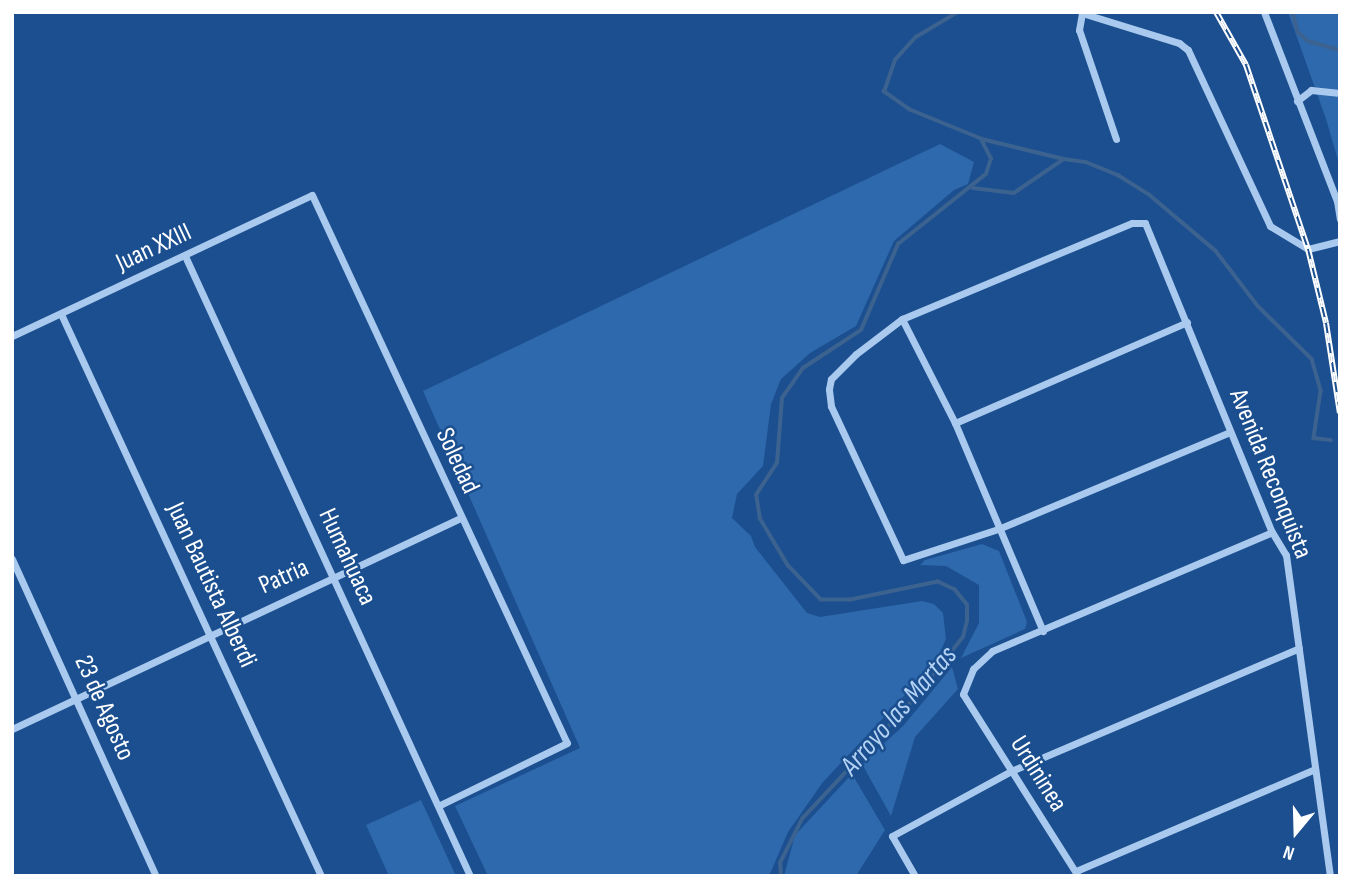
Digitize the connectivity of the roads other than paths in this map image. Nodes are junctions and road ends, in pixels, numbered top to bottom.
1 (1264, 12) edge
2 (1340, 93) edge
3 (1297, 101) junction
4 (1116, 139) dead end
5 (312, 195) joint
6 (1340, 219) edge
7 (1340, 241) edge
8 (185, 256) junction
9 (61, 314) junction
10 (902, 319) junction
11 (1187, 321) junction
12 (12, 337) edge
13 (955, 423) junction
14 (1230, 432) junction
15 (460, 518) junction
16 (998, 529) junction
17 (1272, 532) junction
18 (12, 559) edge
19 (333, 578) junction
20 (1043, 631) junction
21 (211, 633) junction
22 (1299, 648) junction
23 (76, 697) junction
24 (12, 729) edge
25 (1313, 769) junction
26 (1011, 771) junction
27 (440, 806) junction
28 (1077, 874) edge
29 (156, 876) edge
30 (321, 876) edge
31 (470, 876) edge
32 (915, 876) edge
33 (1330, 876) edge

1 - 3 street
2 - 3 street
3 - 6 street
4 - 7 street
5 - 8 street, Juan XXIII
5 - 15 street, Soledad
8 - 9 street, Juan XXIII
8 - 19 street, Humahuaca
9 - 12 street, Juan XXIII
9 - 21 street, Juan Bautista Alberdi
10 - 11 street, Avenida Reconquista
10 - 13 street
10 - 16 street
11 - 13 street
11 - 14 street, Avenida Reconquista
13 - 16 street
14 - 16 street
14 - 17 street, Avenida Reconquista
15 - 19 street, Patria
15 - 27 street, Soledad
16 - 20 street
17 - 20 street
17 - 22 street, Avenida Reconquista
18 - 23 street, 23 de Agosto
19 - 21 street, Patria
19 - 27 street, Humahuaca
20 - 26 street, Urdininea
21 - 23 street, Patria
21 - 30 street, Juan Bautista Alberdi
22 - 25 street, Avenida Reconquista
22 - 26 street
23 - 24 street, Patria
23 - 29 street, 23 de Agosto
25 - 28 street
25 - 33 street, Avenida Reconquista
26 - 28 street, Urdininea
26 - 32 street
27 - 31 street, Humahuaca

